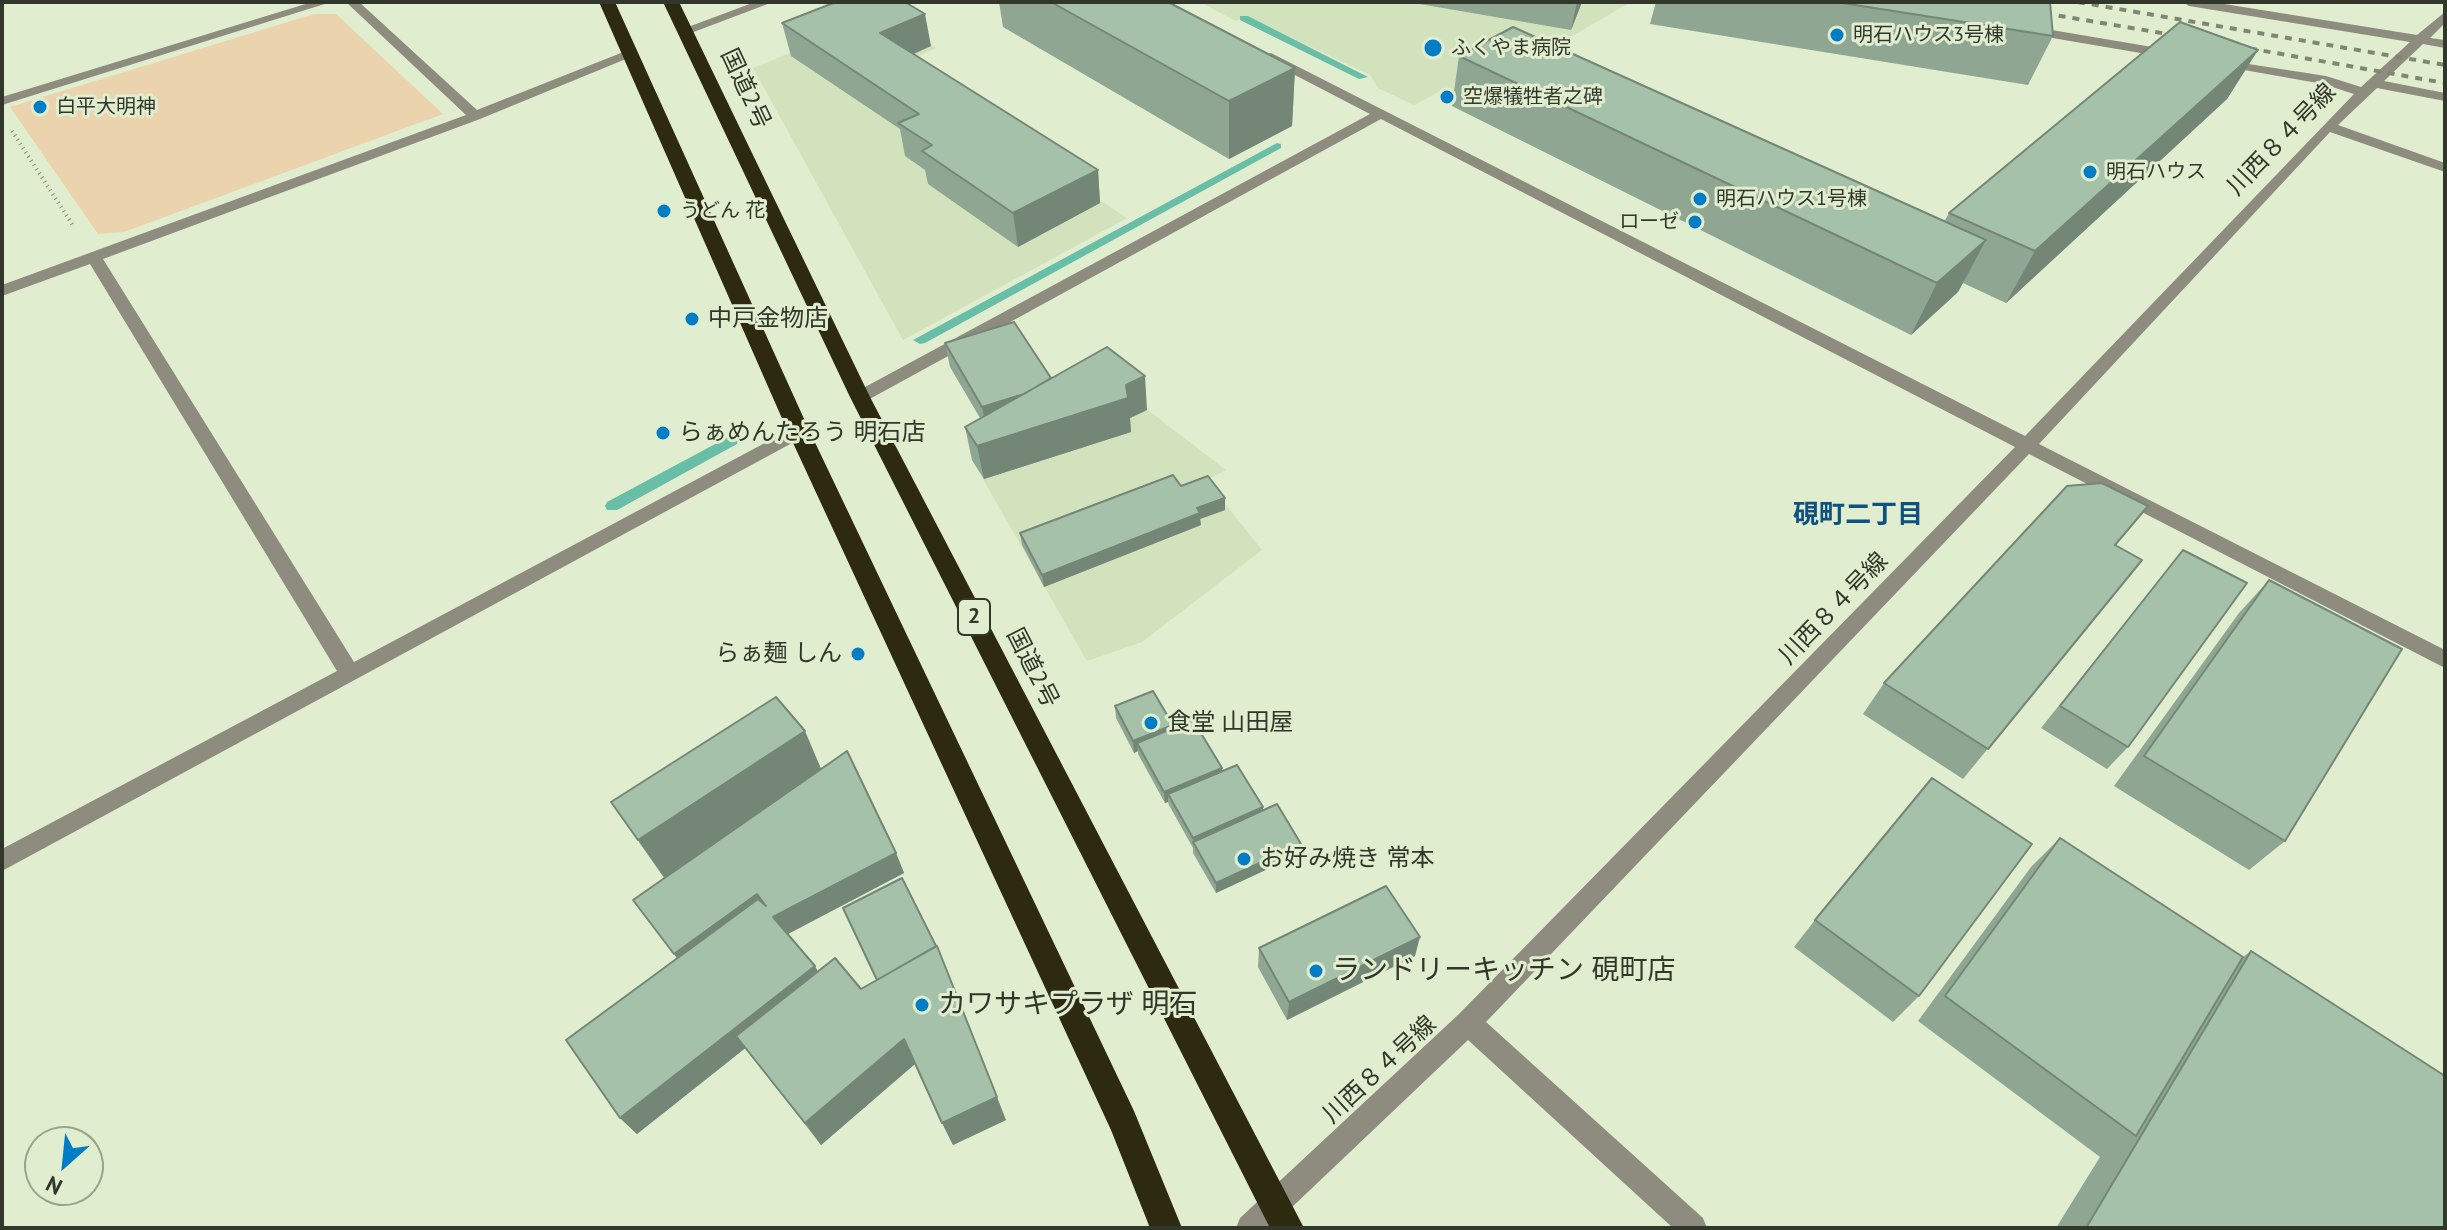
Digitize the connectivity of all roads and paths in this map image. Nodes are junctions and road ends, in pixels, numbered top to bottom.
1 (325, 2) edge
2 (352, 2) edge
3 (607, 2) edge
4 (671, 2) edge
5 (767, 2) edge
6 (2189, 2) edge
7 (2445, 16) edge
8 (2016, 28) edge
9 (686, 30) junction
10 (2421, 39) junction
11 (2445, 44) edge
12 (1259, 51) edge
13 (631, 54) junction
14 (2187, 57) edge
15 (2202, 59) edge
16 (2369, 88) junction
17 (2445, 97) edge
18 (2, 101) edge
19 (1380, 114) junction
20 (475, 116) junction
21 (2328, 126) junction
22 (10, 129) dead end
23 (2445, 168) edge
24 (94, 258) junction
25 (2, 291) edge
26 (860, 397) junction
27 (799, 432) junction
28 (2027, 446) junction
29 (2445, 660) edge
30 (349, 672) junction
31 (2, 861) edge
32 (1468, 1023) junction
33 (1276, 1205) junction
34 (1166, 1228) edge
35 (1250, 1228) edge
36 (1288, 1228) edge
37 (1693, 1228) edge

1 - 18 street
2 - 20 street
3 - 13 highway
4 - 9 highway, 国道2号 / 2
5 - 9 street
6 - 10 street
7 - 10 street, 川西８４号線
8 - 14 street
9 - 26 highway, 国道2号 / 2
10 - 11 street
10 - 16 street, 川西８４号線
12 - 19 street
13 - 20 street
13 - 27 highway
15 - 16 street
16 - 17 street
16 - 21 street, 川西８４号線
19 - 26 street
19 - 28 street
20 - 24 street
21 - 23 street
21 - 28 street, 川西８４号線
22 - 24 path
24 - 25 street
24 - 30 street
26 - 33 highway, 国道2号 / 2
27 - 30 street
27 - 34 highway
28 - 29 street
28 - 32 street, 川西８４号線
30 - 31 street
32 - 33 street, 川西８４号線
32 - 37 street
33 - 35 street, 川西８４号線
33 - 36 highway, 国道2号 / 2

